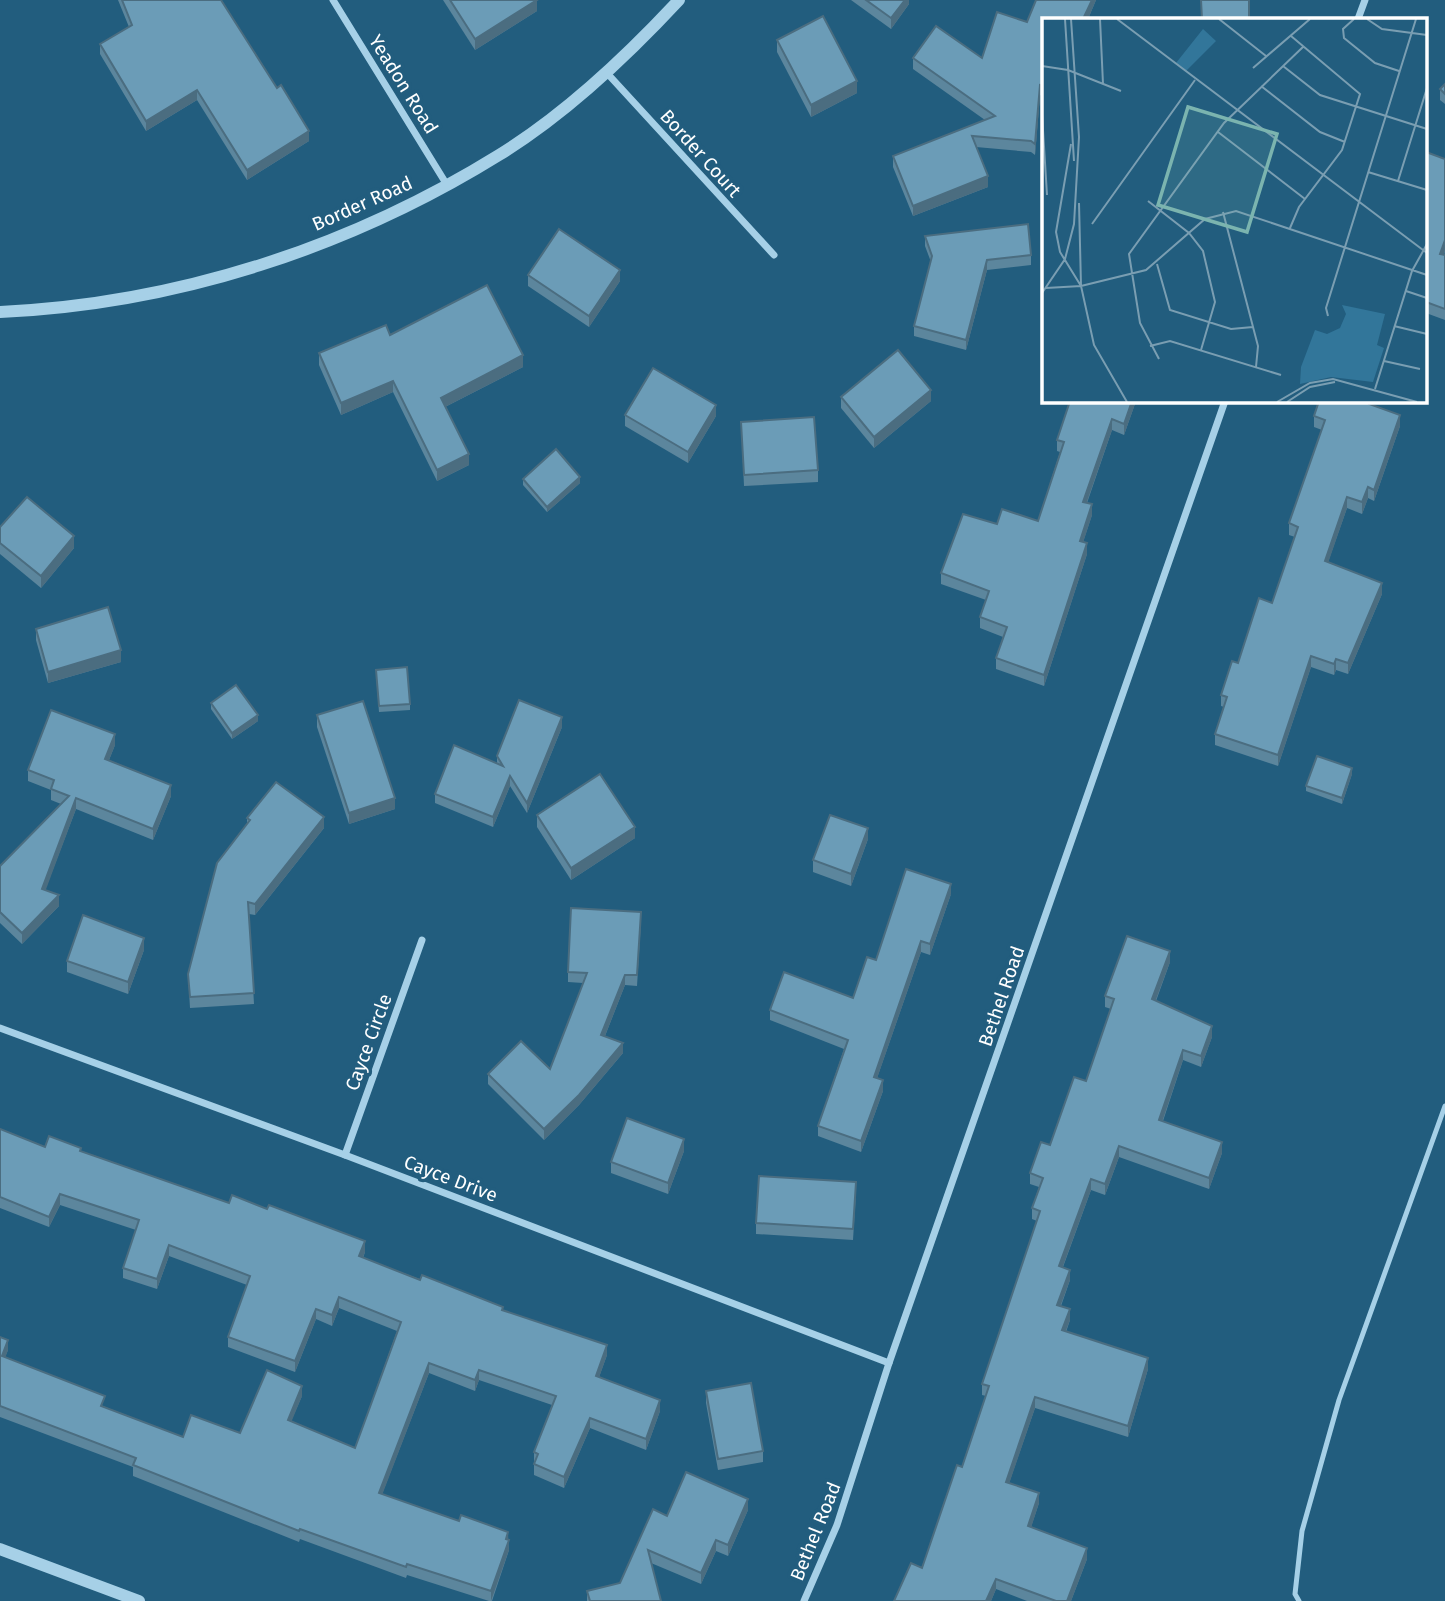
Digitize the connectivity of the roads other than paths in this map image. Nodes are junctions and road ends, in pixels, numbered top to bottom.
1 (333, 0) edge
2 (679, 0) edge
3 (1365, 0) edge
4 (1359, 18) edge
5 (606, 72) junction
6 (447, 185) junction
7 (774, 255) dead end
8 (0, 312) edge
9 (1225, 402) edge
10 (422, 940) dead end
11 (0, 1028) edge
12 (1445, 1106) edge
13 (345, 1154) junction
14 (889, 1363) junction
15 (0, 1549) edge
16 (139, 1601) edge
17 (804, 1601) edge
18 (1299, 1601) edge

1 - 6 street, Yeadon Road
2 - 5 street, Border Road
3 - 4 street
5 - 6 street, Border Road
5 - 7 street, Border Court
6 - 8 street, Border Road
9 - 14 street, Bethel Road
10 - 13 street, Cayce Circle
11 - 13 street, Cayce Drive
12 - 18 lane
13 - 14 street, Cayce Drive
14 - 17 street, Bethel Road
15 - 16 street

